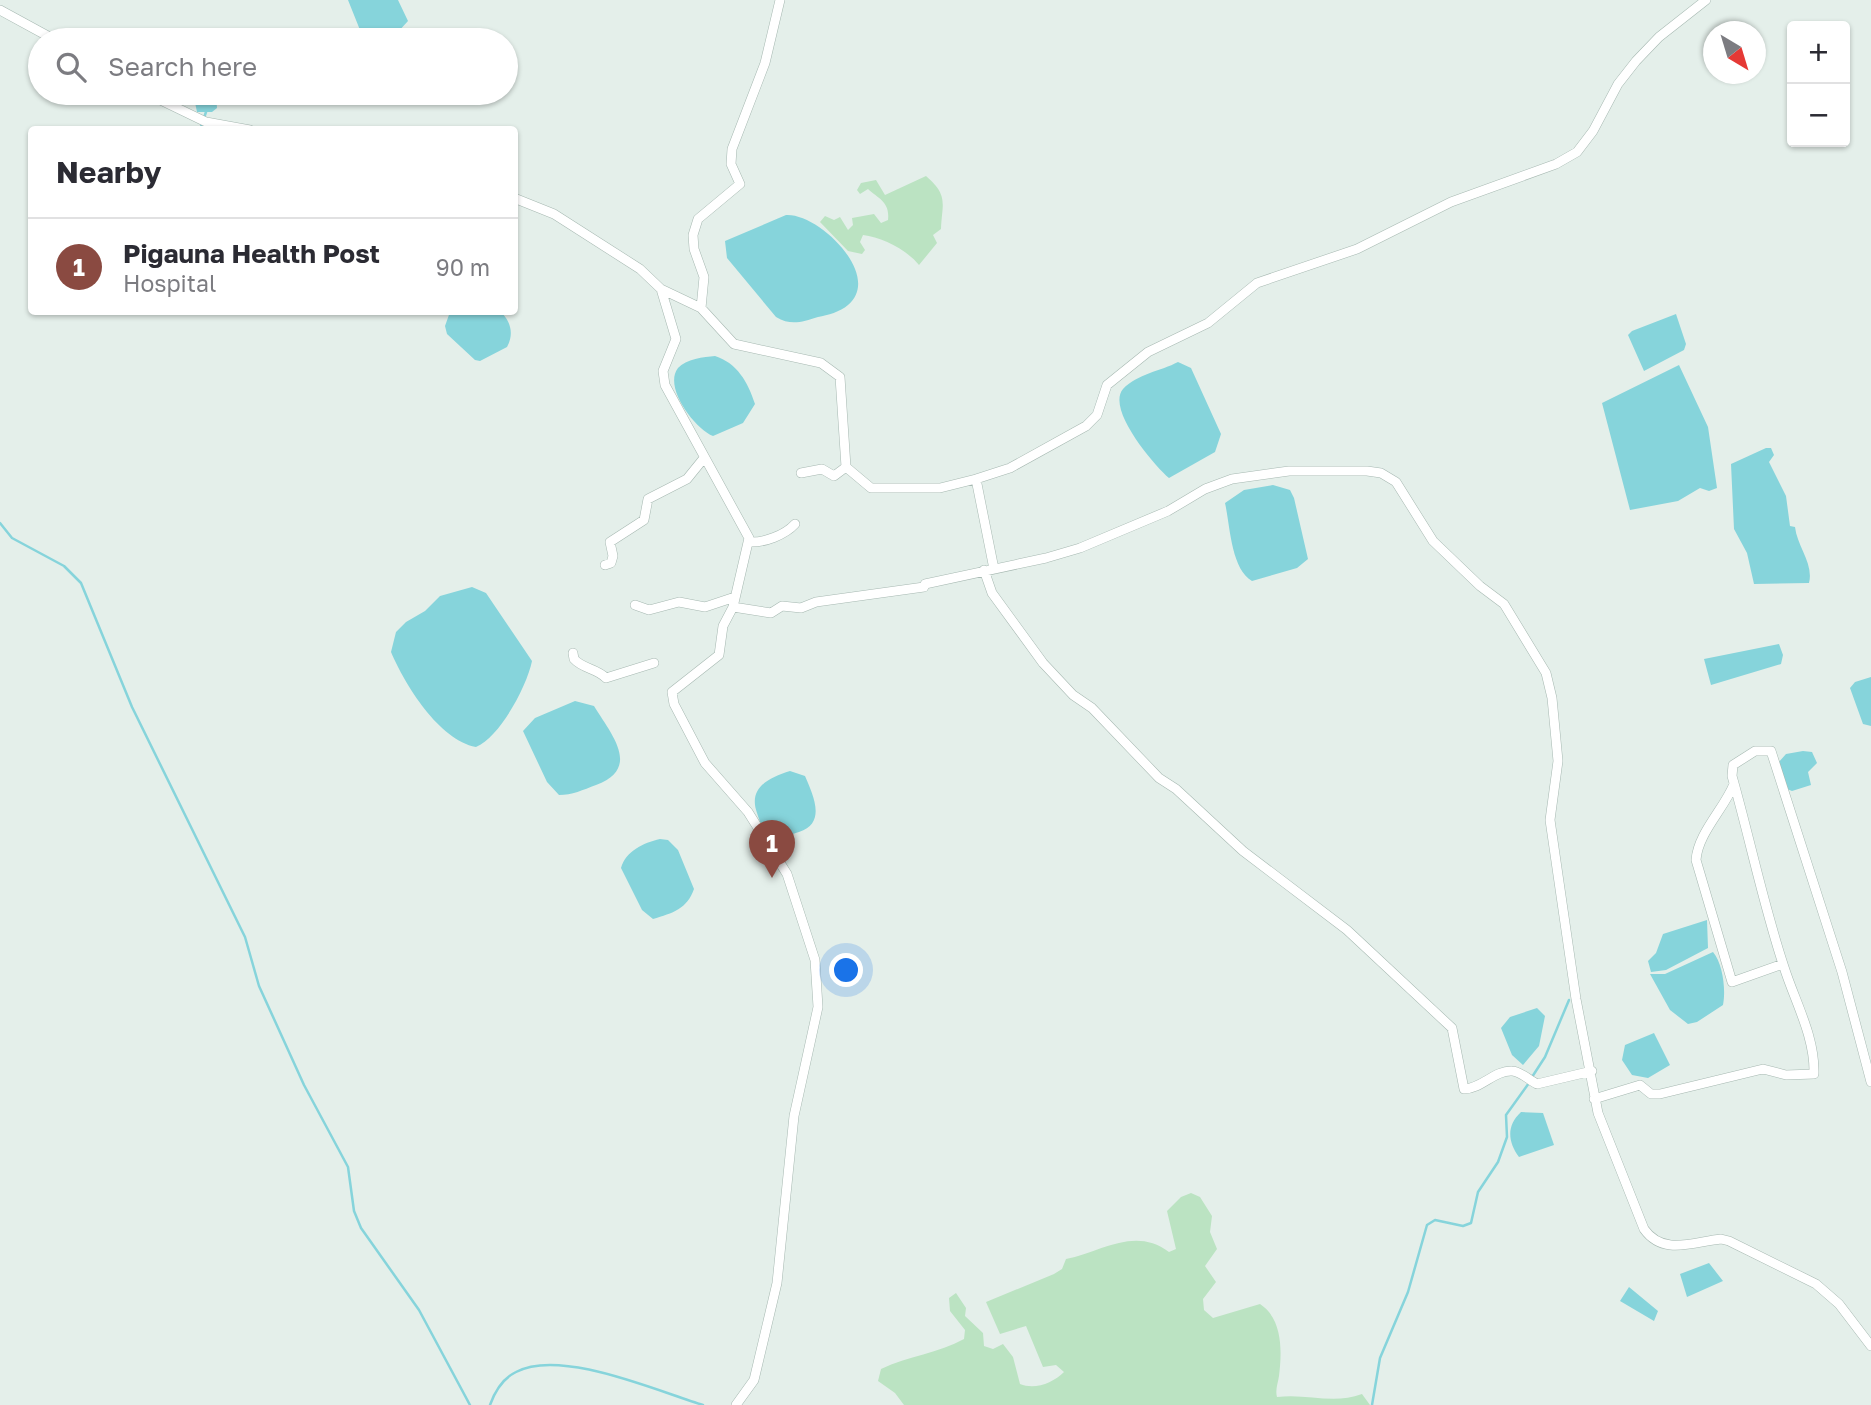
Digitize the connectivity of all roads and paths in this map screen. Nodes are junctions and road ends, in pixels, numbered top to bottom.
1 (780, 0) edge
2 (1706, 0) edge
3 (0, 10) edge
4 (33, 28) edge
5 (170, 105) edge
6 (230, 126) edge
7 (518, 200) edge
8 (661, 289) junction
9 (701, 308) junction
10 (704, 458) junction
11 (846, 467) junction
12 (801, 473) dead end
13 (976, 479) junction
14 (795, 524) dead end
15 (749, 542) junction
16 (605, 565) dead end
17 (989, 570) junction
18 (735, 597) junction
19 (635, 605) dead end
20 (733, 607) junction
21 (573, 653) dead end
22 (653, 663) dead end
23 (1732, 776) junction
24 (1783, 964) junction
25 (1592, 1071) junction
26 (1871, 1082) edge
27 (1594, 1099) junction
28 (1871, 1346) edge
29 (736, 1405) edge

1 - 9 street
2 - 13 street
3 - 4 street
5 - 6 street
7 - 8 street
8 - 9 street
8 - 10 street
9 - 11 street
10 - 15 street
10 - 16 street
11 - 12 street
11 - 13 street
13 - 17 street
14 - 15 street
15 - 18 street
17 - 20 street
17 - 25 street
17 - 25 street
18 - 19 street
18 - 20 street
20 - 29 street
21 - 22 street
23 - 24 street
23 - 24 street
23 - 26 street
24 - 27 street
25 - 27 street
27 - 28 street

